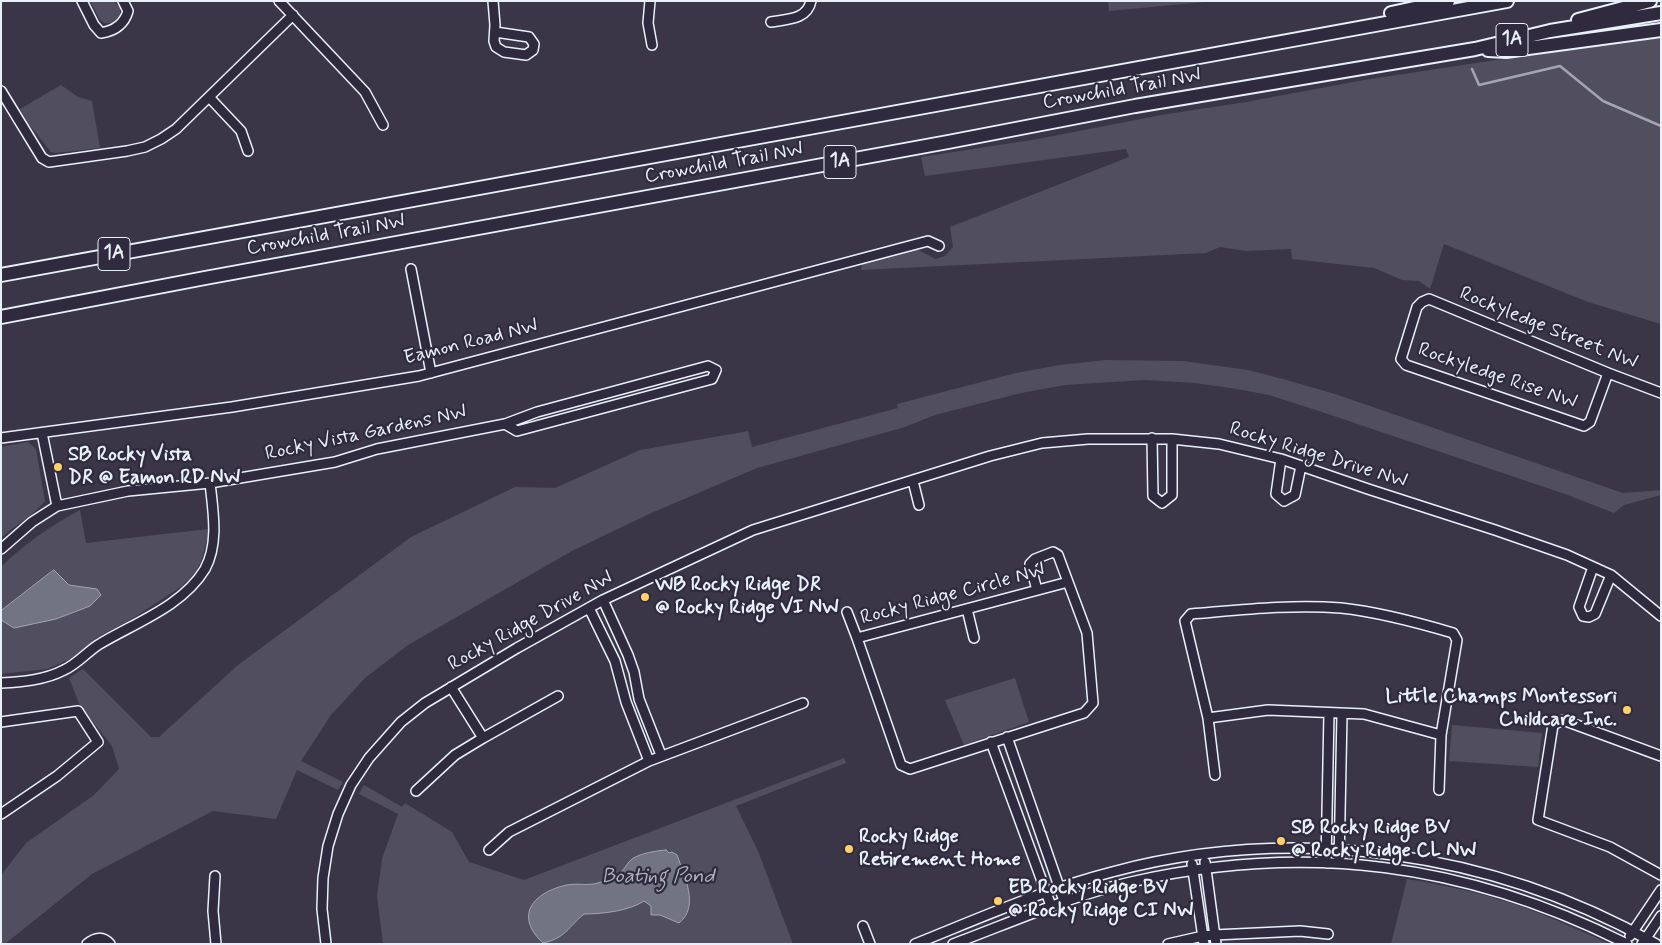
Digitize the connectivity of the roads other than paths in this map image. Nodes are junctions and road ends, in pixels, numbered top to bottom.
1 (82, 1) edge
2 (123, 1) edge
3 (280, 1) edge
4 (493, 1) edge
5 (650, 1) edge
6 (811, 1) edge
7 (1448, 1) edge
8 (1507, 1) edge
9 (1650, 1) edge
10 (1661, 13) edge
11 (293, 15) junction
12 (772, 22) dead end
13 (1661, 30) edge
14 (1550, 31) junction
15 (495, 32) dead end
16 (1294, 38) junction
17 (652, 45) dead end
18 (1475, 49) junction
19 (1, 91) edge
20 (209, 97) junction
21 (382, 125) dead end
22 (248, 151) dead end
23 (939, 246) dead end
24 (411, 269) dead end
25 (1, 275) edge
26 (1422, 302) joint
27 (1, 317) edge
28 (431, 373) junction
29 (1608, 373) junction
30 (1661, 393) edge
31 (505, 424) junction
32 (42, 433) junction
33 (1, 438) edge
34 (1152, 438) junction
35 (1172, 439) junction
36 (1281, 459) junction
37 (1301, 466) junction
38 (913, 481) junction
39 (210, 483) junction
40 (919, 505) dead end
41 (57, 506) junction
42 (1, 549) edge
43 (1593, 566) junction
44 (1611, 575) junction
45 (1068, 582) junction
46 (1037, 590) junction
47 (603, 600) junction
48 (589, 608) junction
49 (968, 609) junction
50 (847, 612) dead end
51 (1661, 616) edge
52 (857, 638) junction
53 (974, 638) dead end
54 (628, 655) junction
55 (615, 661) junction
56 (1, 683) edge
57 (451, 687) junction
58 (558, 696) dead end
59 (639, 699) junction
60 (626, 702) junction
61 (804, 703) dead end
62 (1329, 713) junction
63 (1342, 714) junction
64 (1208, 718) junction
65 (1, 722) edge
66 (1441, 735) junction
67 (483, 738) junction
68 (1007, 738) junction
69 (991, 742) junction
70 (1661, 756) edge
71 (655, 758) junction
72 (1215, 775) dead end
73 (1439, 790) dead end
74 (416, 791) dead end
75 (1, 814) edge
76 (1326, 848) junction
77 (1339, 848) junction
78 (490, 850) dead end
79 (1203, 854) junction
80 (1191, 857) junction
81 (1326, 863) junction
82 (1339, 863) junction
83 (1206, 868) junction
84 (1193, 870) junction
85 (1661, 874) edge
86 (215, 876) dead end
87 (1060, 888) junction
88 (1661, 890) edge
89 (1046, 892) junction
90 (1064, 901) junction
91 (1051, 906) junction
92 (1661, 916) edge
93 (863, 926) dead end
94 (1633, 931) junction
95 (1328, 934) dead end
96 (1204, 940) edge
97 (1215, 940) edge
98 (1644, 941) edge
99 (87, 944) edge
100 (110, 944) edge
101 (216, 944) edge
102 (326, 944) edge
103 (870, 944) edge
104 (915, 944) edge
105 (953, 944) edge
106 (1168, 944) edge
107 (1626, 944) edge
108 (1656, 944) edge

1 - 2 street
3 - 11 street
4 - 15 street
5 - 17 street
6 - 12 street
7 - 16 highway
8 - 16 highway, Crowchild Trail NW / 1A
9 - 14 highway
10 - 14 highway, Crowchild Trail NW / 1A
11 - 20 street
11 - 21 street
13 - 18 highway
14 - 18 highway, Crowchild Trail NW / 1A
16 - 25 highway, Crowchild Trail NW / 1A
18 - 27 highway, Crowchild Trail NW / 1A
19 - 20 street
20 - 22 street
23 - 28 street, Eamon Road NW
24 - 28 street
26 - 29 street, Rockyledge Street NW
26 - 29 street, Rockyledge Rise NW
28 - 32 street, Eamon Road NW
29 - 30 street, Rockyledge Street NW
31 - 31 street, Rocky Vista Gardens NW
31 - 39 street, Rocky Vista Gardens NW
32 - 33 street, Eamon Road NW
32 - 41 street
34 - 35 street, Rocky Ridge Drive NW
34 - 35 street
34 - 38 street, Rocky Ridge Drive NW
35 - 36 street, Rocky Ridge Drive NW
36 - 37 street, Rocky Ridge Drive NW
36 - 37 street
37 - 43 street, Rocky Ridge Drive NW
38 - 40 street
38 - 47 street, Rocky Ridge Drive NW
39 - 41 street, Rocky Vista Gardens NW
39 - 56 street
41 - 42 street
43 - 44 street, Rocky Ridge Drive NW
43 - 44 street
44 - 51 street, Rocky Ridge Drive NW
45 - 46 street, Rocky Ridge Circle NW
45 - 46 street
45 - 68 street, Rocky Ridge Circle NW
46 - 49 street, Rocky Ridge Circle NW
47 - 48 street, Rocky Ridge Drive NW
47 - 54 street
48 - 55 street
48 - 57 street, Rocky Ridge Drive NW
49 - 52 street, Rocky Ridge Circle NW
49 - 53 street
50 - 52 street
52 - 69 street, Rocky Ridge Circle NW
54 - 55 street
54 - 59 street
55 - 60 street
57 - 67 street
57 - 102 street, Rocky Ridge Drive NW
58 - 67 street
59 - 60 street
59 - 71 street
60 - 71 street
61 - 71 street
62 - 63 street
62 - 64 street
62 - 76 street
63 - 66 street
63 - 77 street
64 - 66 street
64 - 72 street
65 - 75 street
66 - 73 street
67 - 74 street
68 - 69 street, Rocky Ridge Circle NW
68 - 87 street
69 - 89 street
70 - 85 street
71 - 78 street
76 - 77 street
76 - 79 street
76 - 81 street
77 - 82 street
77 - 94 street
79 - 80 street
79 - 83 street
80 - 84 street
80 - 87 street
81 - 82 street
81 - 83 street
82 - 107 street
83 - 84 street
83 - 97 street
84 - 90 street
84 - 96 street
86 - 101 street
87 - 89 street
87 - 90 street
88 - 94 street
89 - 91 street
89 - 104 street
90 - 91 street
91 - 105 street
92 - 98 street
93 - 103 street
94 - 98 street
94 - 107 street
95 - 97 street
96 - 97 street
96 - 106 street
98 - 108 street
99 - 100 street

